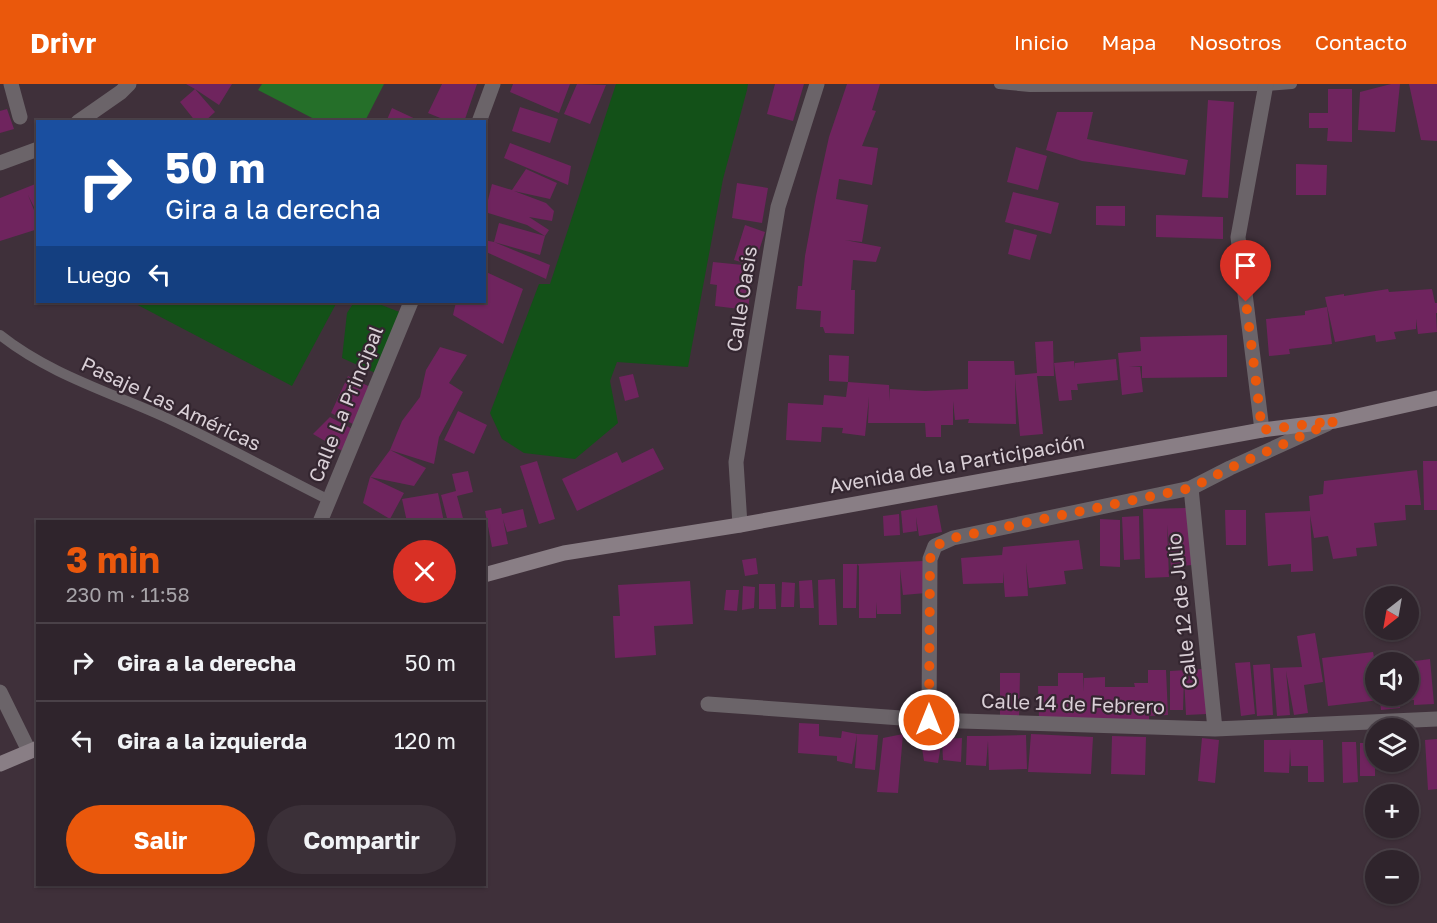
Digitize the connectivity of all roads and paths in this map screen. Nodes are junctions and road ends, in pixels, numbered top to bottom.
1 (11, 84) edge
2 (129, 84) edge
3 (493, 84) edge
4 (817, 84) edge
5 (999, 84) edge
6 (1292, 84) edge
7 (1266, 85) edge
8 (20, 117) dead end
9 (81, 120) edge
10 (480, 120) edge
11 (36, 150) edge
12 (0, 163) edge
13 (411, 303) edge
14 (0, 335) edge
15 (1437, 398) edge
16 (1335, 421) junction
17 (1262, 430) junction
18 (1191, 488) junction
19 (329, 500) junction
20 (321, 520) edge
21 (740, 525) junction
22 (486, 574) edge
23 (0, 692) edge
24 (708, 704) dead end
25 (1437, 719) edge
26 (929, 720) junction
27 (1215, 729) junction
28 (33, 750) edge
29 (0, 764) edge

1 - 8 street
2 - 9 street
3 - 10 street
4 - 21 street, Calle Oasis
5 - 7 lane
6 - 7 lane
7 - 17 street
11 - 12 street
13 - 19 street, Calle La Principal
14 - 19 lane, Pasaje Las Américas
15 - 16 main road, Avenida de la Participación
16 - 17 main road, Avenida de la Participación
16 - 18 street
17 - 21 main road, Avenida de la Participación
18 - 26 street
18 - 27 street, Calle 12 de Julio
19 - 20 street, Calle La Principal
21 - 22 main road, Avenida de la Participación
23 - 28 street
24 - 26 street, Calle 14 de Febrero
25 - 27 street, Calle 14 de Febrero
26 - 27 street, Calle 14 de Febrero
28 - 29 main road

